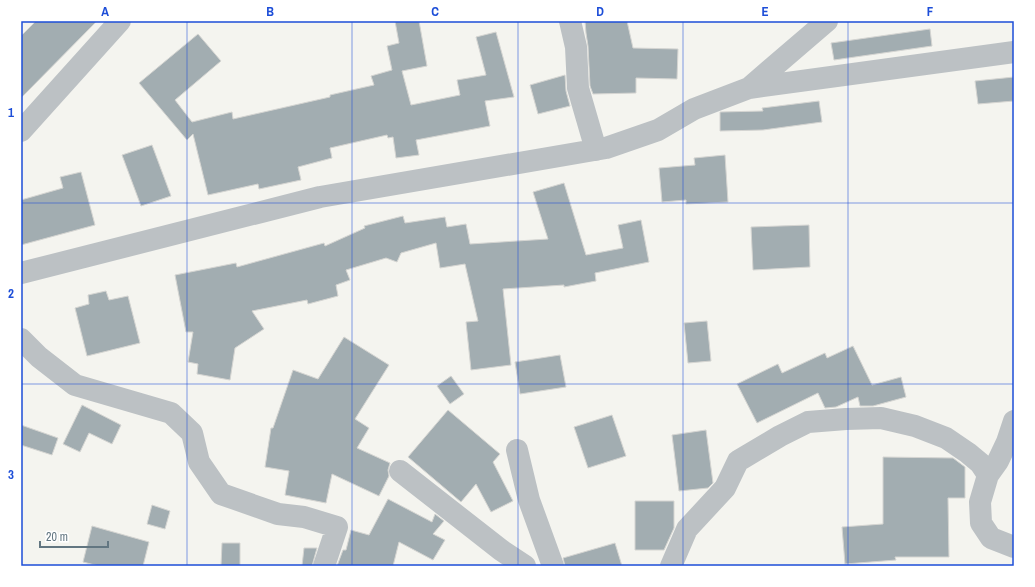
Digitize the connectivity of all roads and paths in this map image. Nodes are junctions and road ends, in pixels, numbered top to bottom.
1 (120, 21) edge
2 (570, 21) edge
3 (828, 21) edge
4 (1014, 52) edge
5 (749, 88) junction
6 (21, 131) edge
7 (596, 150) junction
8 (21, 273) edge
9 (21, 339) edge
10 (1014, 421) edge
11 (517, 450) dead end
12 (400, 471) dead end
13 (988, 475) junction
14 (1014, 547) edge
15 (324, 566) edge
16 (524, 566) edge
17 (553, 566) edge
18 (671, 566) edge

1 - 6 street
2 - 7 street
3 - 5 street
4 - 5 street
5 - 7 street
7 - 8 street
9 - 15 street
10 - 13 street
11 - 17 street
12 - 16 street
13 - 14 street
13 - 18 street

